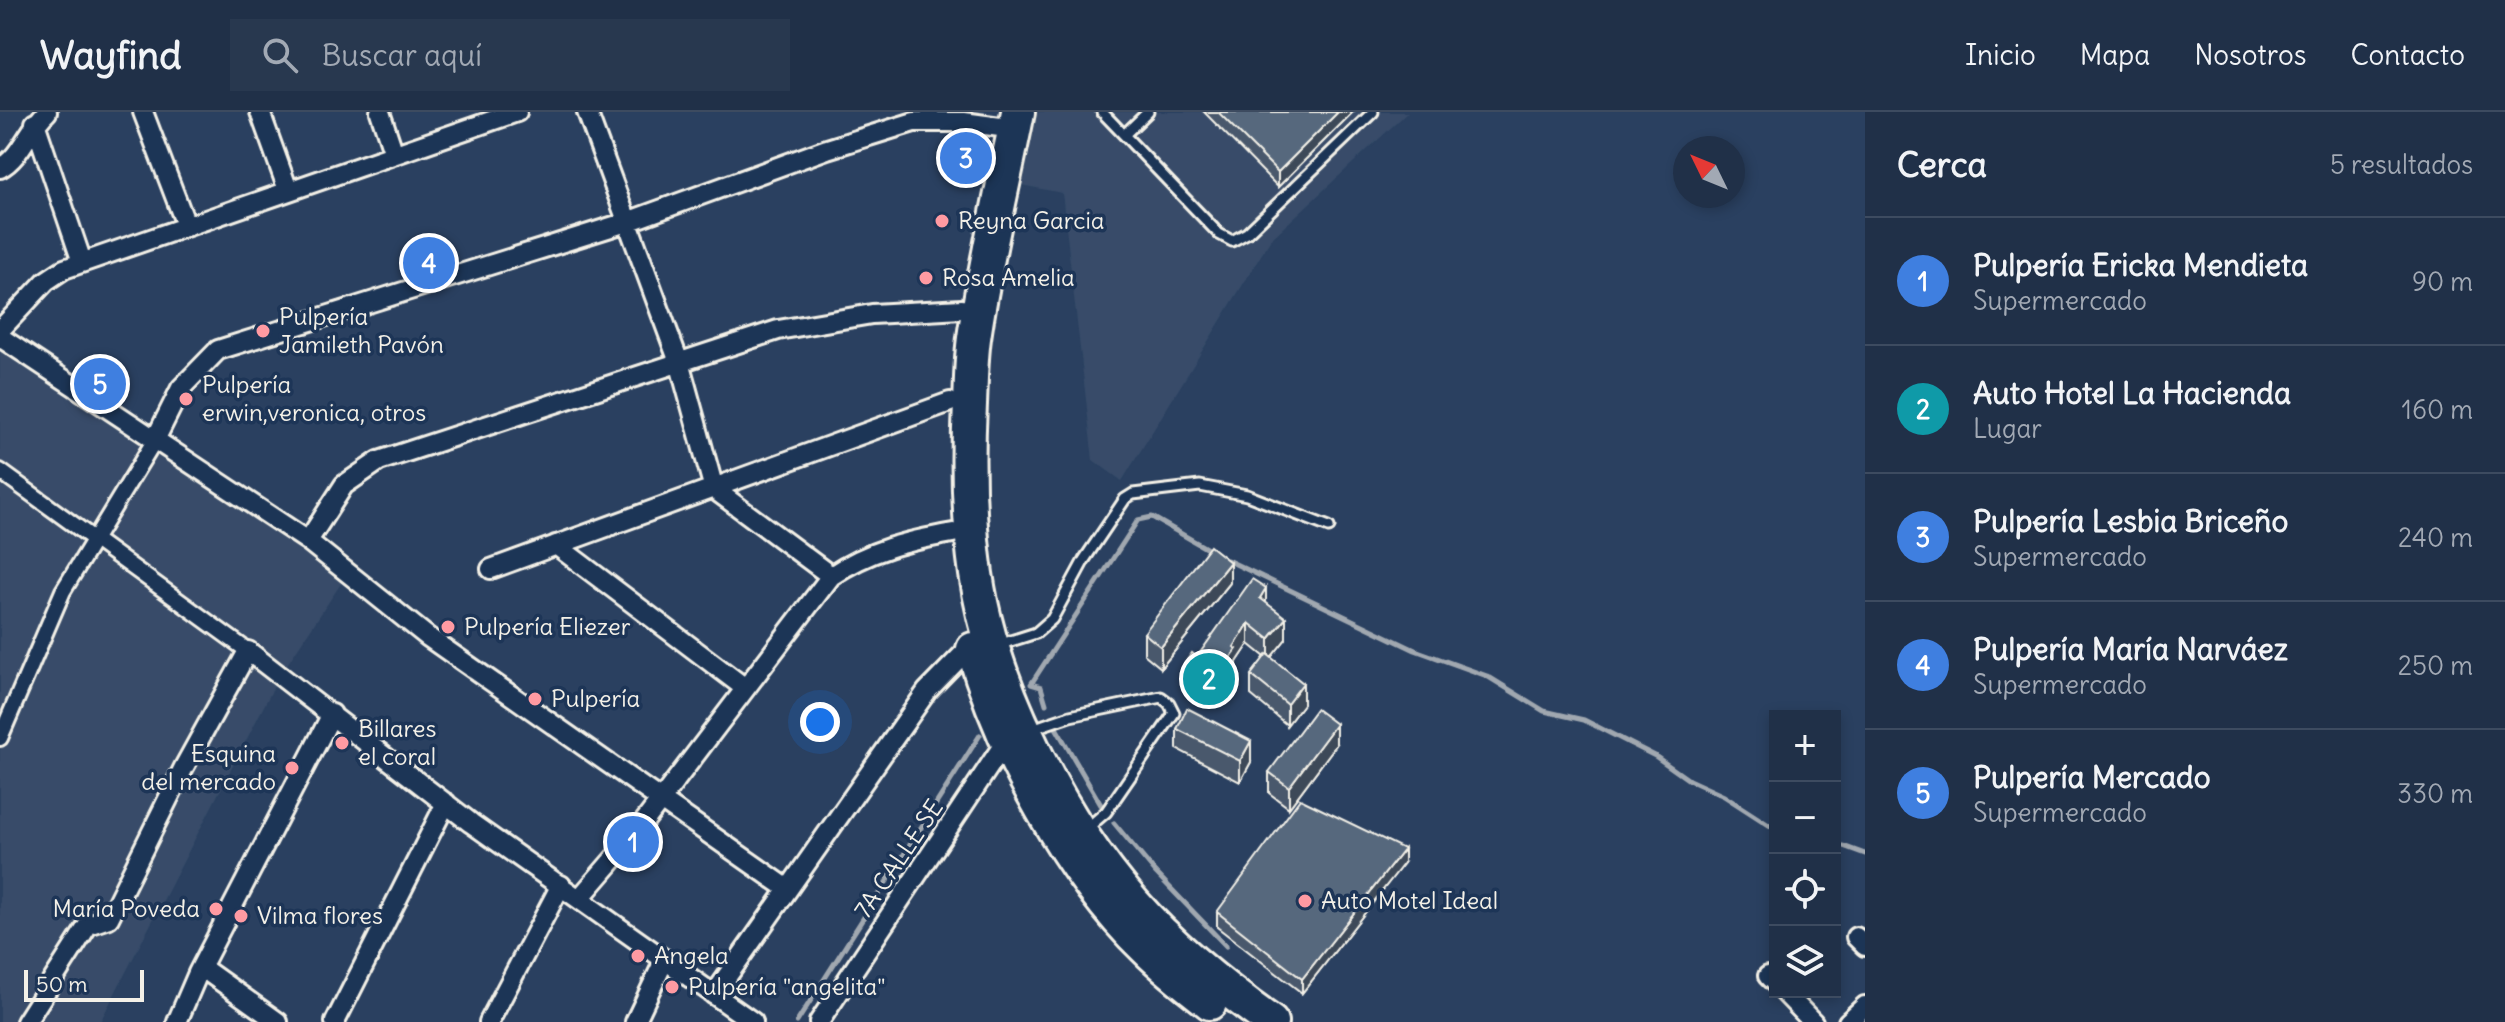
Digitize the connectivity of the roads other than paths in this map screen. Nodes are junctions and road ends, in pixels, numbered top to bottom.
1 (143, 112) edge
2 (260, 112) edge
3 (380, 112) edge
4 (517, 112) edge
5 (587, 112) edge
6 (1102, 112) edge
7 (1148, 112) edge
8 (1373, 112) edge
9 (41, 117) edge
10 (1007, 120) edge
11 (1124, 135) junction
12 (394, 154) junction
13 (0, 168) edge
14 (288, 190) junction
15 (627, 222) junction
16 (186, 225) junction
17 (82, 262) junction
18 (962, 309) junction
19 (0, 330) edge
20 (0, 337) edge
21 (680, 365) junction
22 (950, 402) junction
23 (156, 438) junction
24 (0, 471) edge
25 (714, 489) junction
26 (1329, 527) dead end
27 (953, 533) junction
28 (96, 538) junction
29 (308, 541) junction
30 (556, 545) junction
31 (491, 569) dead end
32 (831, 576) junction
33 (984, 645) junction
34 (248, 651) junction
35 (745, 688) junction
36 (332, 714) junction
37 (1016, 736) junction
38 (0, 738) edge
39 (659, 801) junction
40 (446, 803) junction
41 (1083, 832) junction
42 (561, 885) junction
43 (788, 889) junction
44 (580, 898) junction
45 (665, 959) junction
46 (201, 967) junction
47 (714, 995) junction
48 (1790, 998) edge
49 (1865, 1006) edge
50 (26, 1022) edge
51 (177, 1022) edge
52 (278, 1022) edge
53 (335, 1022) edge
54 (489, 1022) edge
55 (635, 1022) edge
56 (753, 1022) edge
57 (819, 1022) edge
58 (1235, 1022) edge
59 (1271, 1022) edge
60 (1813, 1022) edge
61 (1848, 1022) edge

1 - 16 street
2 - 14 street
3 - 12 street
4 - 12 street
5 - 15 street
6 - 11 lane
7 - 11 lane
8 - 11 lane
9 - 13 street
9 - 17 street
10 - 15 street
10 - 18 highway
10 - 33 highway
12 - 14 street
14 - 16 street
15 - 21 street
15 - 23 street
16 - 17 street
17 - 19 street
18 - 21 street
18 - 22 highway
20 - 23 street
21 - 25 street
21 - 29 street
22 - 25 street
22 - 27 highway
23 - 28 street
23 - 29 street
24 - 28 street
25 - 30 street
25 - 32 street
26 - 33 lane
27 - 32 street
27 - 33 highway
28 - 34 street
28 - 38 street
29 - 39 street
30 - 31 street
30 - 35 street
32 - 35 street
33 - 37 highway
33 - 43 street
34 - 36 street
34 - 50 street
35 - 39 street
36 - 40 street
36 - 46 street
37 - 41 highway
37 - 41 lane
37 - 57 street, 7A CALLE SE
37 - 58 highway
39 - 43 street
39 - 44 street
40 - 42 street
40 - 53 street
41 - 59 highway
42 - 44 street
42 - 54 street
43 - 47 street
44 - 45 street
45 - 47 street
45 - 55 street
46 - 51 street
46 - 52 street
47 - 56 street
48 - 60 street
49 - 61 street

